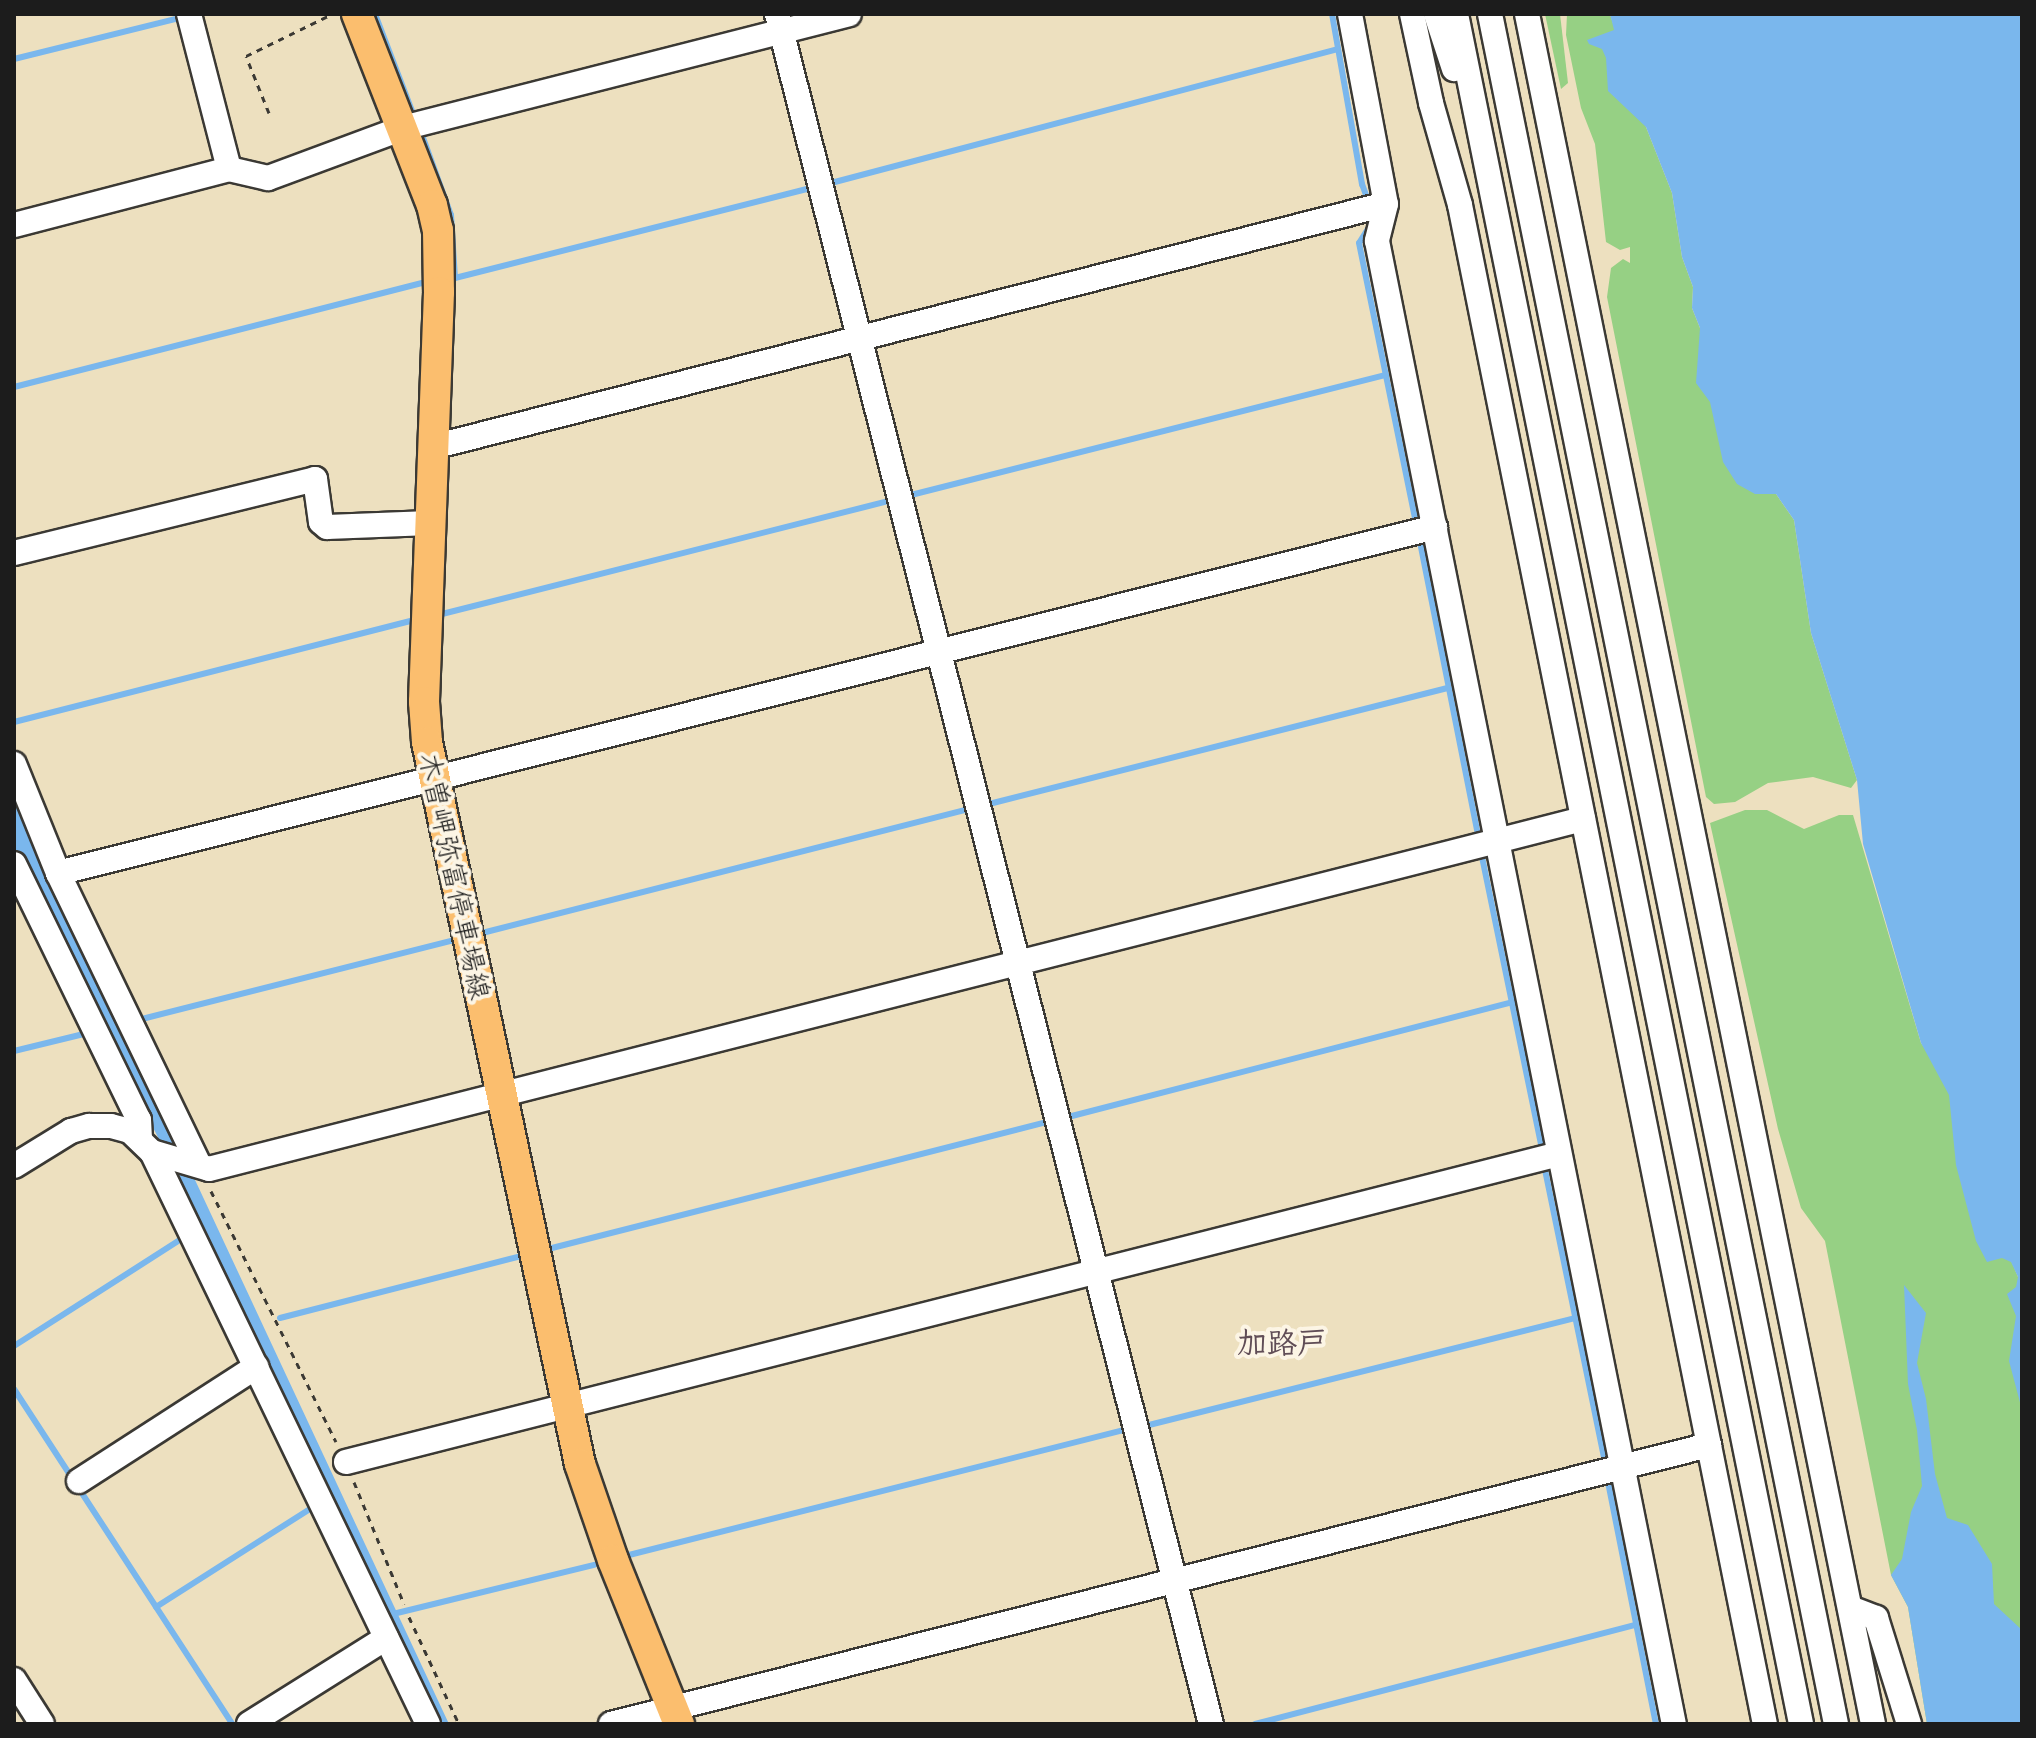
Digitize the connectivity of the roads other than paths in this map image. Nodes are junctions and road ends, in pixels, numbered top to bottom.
1 (189, 14) edge
2 (357, 14) edge
3 (849, 14) edge
4 (1350, 14) edge
5 (1412, 14) edge
6 (1436, 14) edge
7 (1456, 14) edge
8 (1490, 14) edge
9 (1527, 14) edge
10 (779, 23) edge
11 (1473, 96) junction
12 (403, 128) junction
13 (229, 169) junction
14 (1386, 204) junction
15 (14, 225) edge
16 (860, 339) junction
17 (433, 447) junction
18 (430, 523) junction
19 (1435, 527) junction
20 (14, 553) edge
21 (939, 652) junction
22 (14, 764) edge
23 (435, 781) junction
24 (1583, 819) junction
25 (1496, 838) junction
26 (57, 875) junction
27 (20, 880) edge
28 (1020, 961) junction
29 (501, 1093) junction
30 (151, 1149) junction
31 (1559, 1154) junction
32 (14, 1166) edge
33 (204, 1166) junction
34 (1096, 1272) junction
35 (256, 1367) junction
36 (570, 1407) junction
37 (1709, 1445) junction
38 (346, 1462) road end
39 (1622, 1466) junction
40 (79, 1481) dead end
41 (1176, 1580) junction
42 (1850, 1608) junction
43 (386, 1638) junction
44 (14, 1680) edge
45 (676, 1716) edge
46 (42, 1724) edge
47 (249, 1724) edge
48 (428, 1724) edge
49 (611, 1724) edge
50 (1211, 1724) edge
51 (1674, 1724) edge
52 (1765, 1724) edge
53 (1801, 1724) edge
54 (1836, 1724) edge
55 (1873, 1724) edge
56 (1909, 1724) edge

1 - 13 street
2 - 12 main road, 木曽岬弥富停車場線
3 - 10 street
4 - 14 street
5 - 24 street
6 - 11 street
7 - 11 street
8 - 54 street
9 - 42 street
10 - 12 street
10 - 16 street
11 - 53 street
12 - 13 street
12 - 17 main road, 木曽岬弥富停車場線
13 - 15 street
14 - 16 street
14 - 19 street
16 - 17 street
16 - 21 street
17 - 18 main road, 木曽岬弥富停車場線
18 - 20 street
18 - 23 main road, 木曽岬弥富停車場線
19 - 21 street
19 - 25 street
21 - 23 street
21 - 28 street
22 - 26 street
23 - 26 street
23 - 29 main road, 木曽岬弥富停車場線
24 - 25 street
24 - 37 street
25 - 28 street
25 - 31 street
26 - 27 street
26 - 33 street
27 - 30 street
28 - 29 street
28 - 34 street
29 - 33 street
29 - 36 main road, 木曽岬弥富停車場線
30 - 32 street
30 - 33 street
30 - 35 street
31 - 34 street
31 - 39 street
34 - 36 street
34 - 41 street
35 - 40 street
35 - 43 street
36 - 38 street
36 - 45 main road, 木曽岬弥富停車場線
37 - 39 street
37 - 52 street
39 - 41 street
39 - 51 street
41 - 45 street
41 - 50 street
42 - 55 street
42 - 56 street
43 - 47 street
43 - 48 street
44 - 46 street
45 - 49 street

